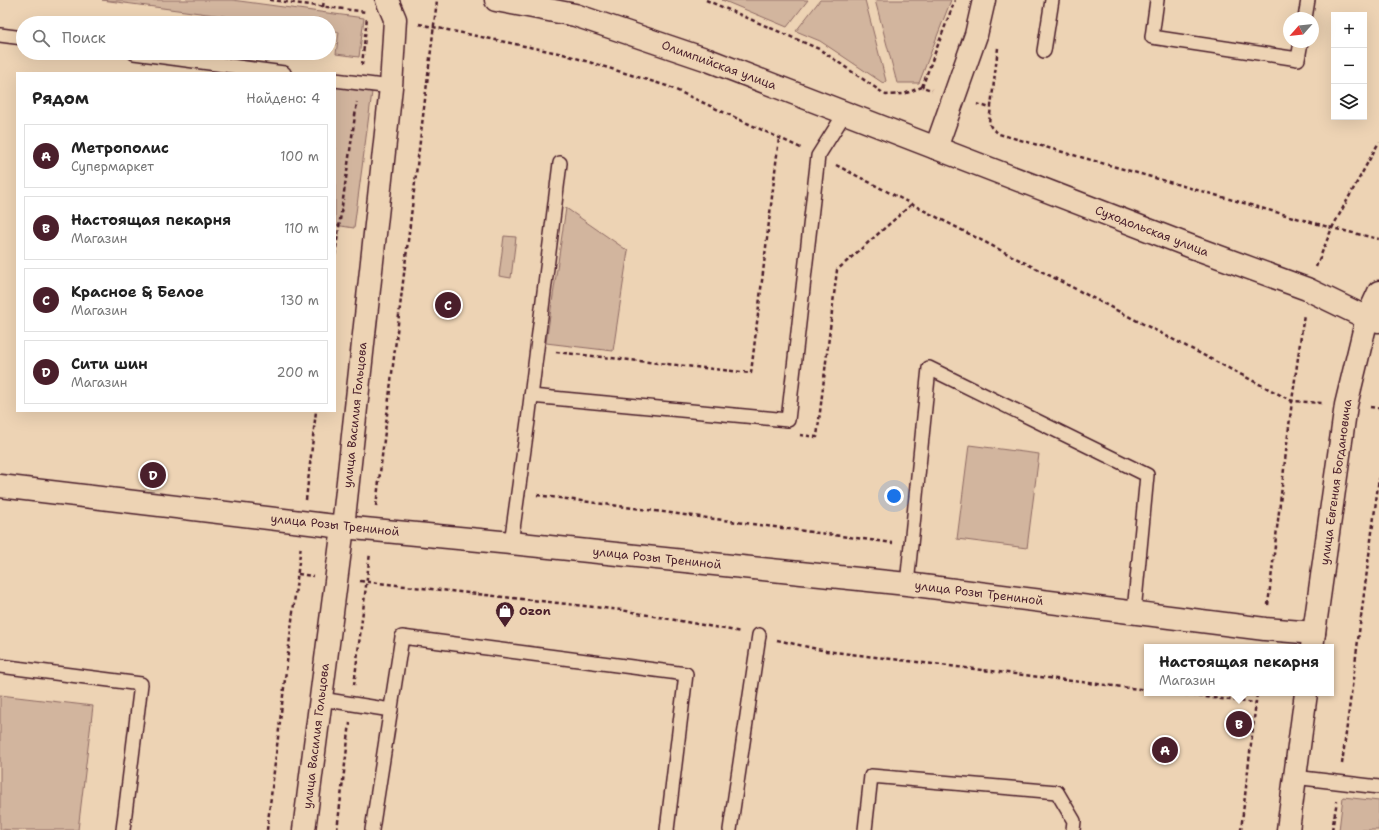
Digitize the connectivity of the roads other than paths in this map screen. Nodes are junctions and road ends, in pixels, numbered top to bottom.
1 (387, 0) edge
2 (496, 0) edge
3 (984, 0) edge
4 (1052, 0) edge
5 (1157, 0) edge
6 (1308, 0) edge
7 (1306, 12) edge
8 (0, 35) edge
9 (16, 37) edge
10 (1300, 48) edge
11 (1044, 51) dead end
12 (186, 60) edge
13 (276, 72) edge
14 (336, 80) edge
15 (392, 87) junction
16 (845, 113) junction
17 (936, 148) junction
18 (560, 163) dead end
19 (1379, 292) edge
20 (1373, 320) edge
21 (531, 396) junction
22 (0, 486) edge
23 (343, 527) junction
24 (511, 543) junction
25 (908, 584) junction
26 (1134, 612) junction
27 (759, 635) road end
28 (1313, 640) edge
29 (0, 666) edge
30 (1306, 696) edge
31 (321, 699) junction
32 (391, 710) junction
33 (1294, 777) junction
34 (1379, 787) edge
35 (123, 830) edge
36 (304, 830) edge
37 (372, 830) edge
38 (667, 830) edge
39 (730, 830) edge
40 (865, 830) edge
41 (1073, 830) edge
42 (1288, 830) edge

1 - 15 street, улица Василия Гольцова
2 - 16 street, Олимпийская улица
3 - 17 street
4 - 11 lane
5 - 10 lane
6 - 7 lane
8 - 9 lane
12 - 13 lane
14 - 15 lane
15 - 23 street, улица Василия Гольцова
16 - 17 street, Олимпийская улица
16 - 21 lane
17 - 20 street, Суходольская улица
18 - 21 lane
19 - 20 street
20 - 28 street, улица Евгения Богдановича
21 - 24 lane
22 - 23 street, улица Розы Трениной
23 - 24 street, улица Розы Трениной
23 - 31 street, улица Василия Гольцова
24 - 25 street, улица Розы Трениной
25 - 26 street, улица Розы Трениной
25 - 26 lane
26 - 28 street, улица Розы Трениной
27 - 39 lane
29 - 35 lane
30 - 33 street
31 - 32 lane
31 - 36 street, улица Василия Гольцова
32 - 37 lane
32 - 38 lane
33 - 34 lane
33 - 42 street
40 - 41 lane

